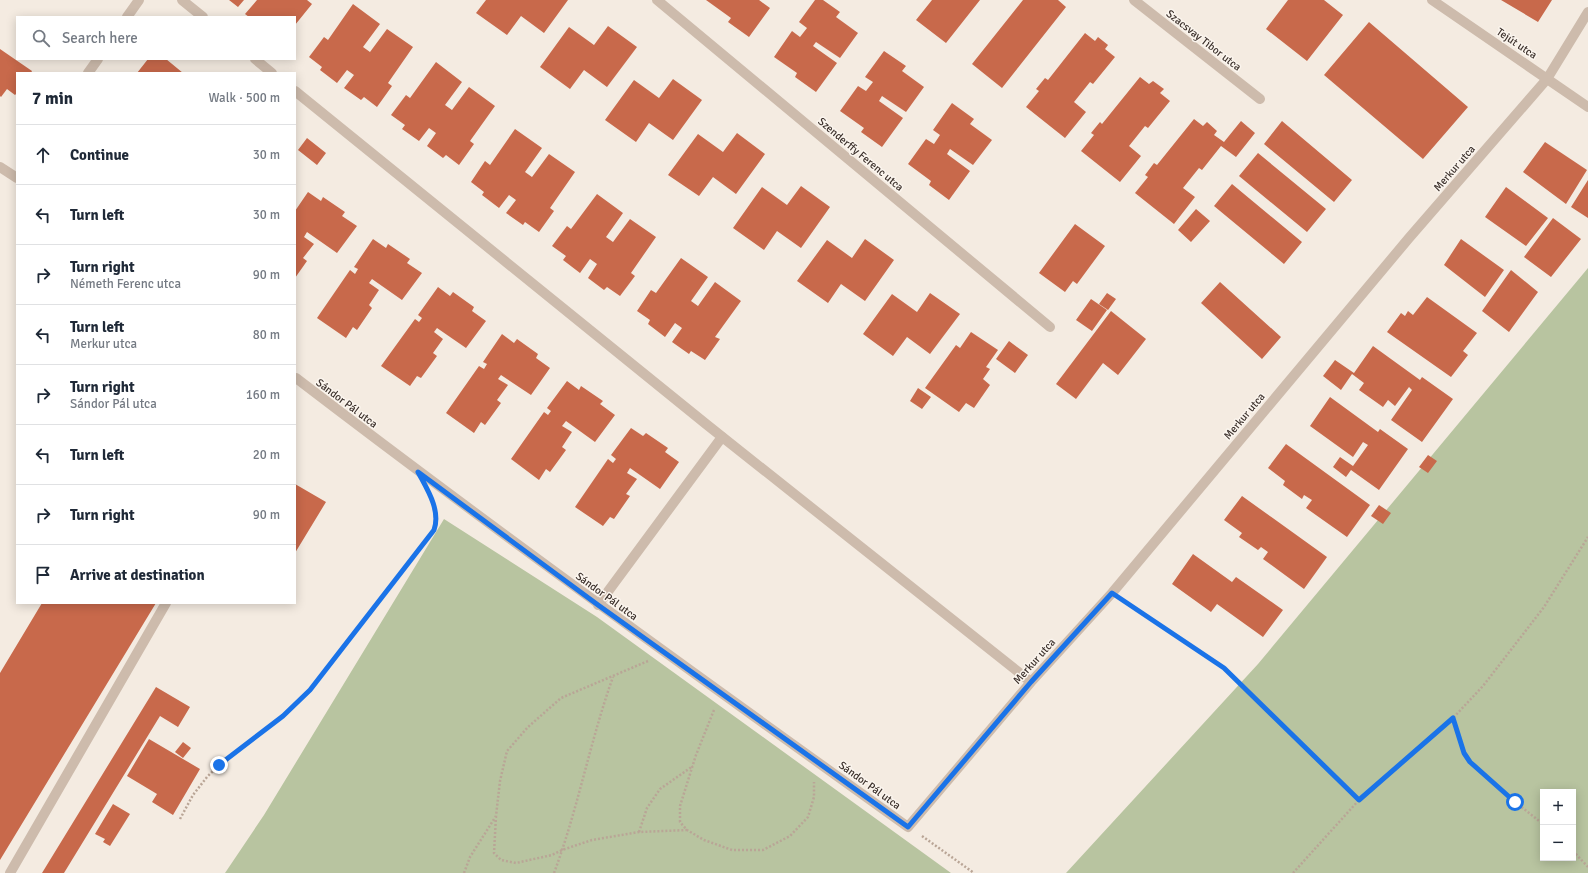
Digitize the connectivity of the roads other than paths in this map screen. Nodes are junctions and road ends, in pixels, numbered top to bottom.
1 (139, 0) edge
2 (182, 0) edge
3 (657, 0) edge
4 (1134, 0) edge
5 (1432, 0) edge
6 (1588, 12) edge
7 (128, 16) edge
8 (202, 16) edge
9 (97, 60) edge
10 (256, 60) edge
11 (89, 72) edge
12 (271, 72) edge
13 (1547, 79) junction
14 (296, 92) edge
15 (1260, 99) dead end
16 (1588, 107) edge
17 (0, 167) edge
18 (16, 176) edge
19 (1050, 327) dead end
20 (296, 380) edge
21 (722, 437) junction
22 (165, 604) edge
23 (598, 605) junction
24 (1031, 682) junction
25 (908, 827) joint
26 (10, 873) edge

1 - 7 street
2 - 8 street
3 - 19 street, Szenderffy Ferenc utca
4 - 15 street, Szacsvay Tibor utca
5 - 13 street, Tejút utca
6 - 13 street, Merkur utca
9 - 11 street
10 - 12 street
13 - 16 street, Tejút utca
13 - 24 street, Merkur utca
14 - 21 street
17 - 18 street
20 - 23 street, Sándor Pál utca
21 - 23 street
21 - 24 street
22 - 26 street
23 - 25 street, Sándor Pál utca
24 - 25 street, Merkur utca

